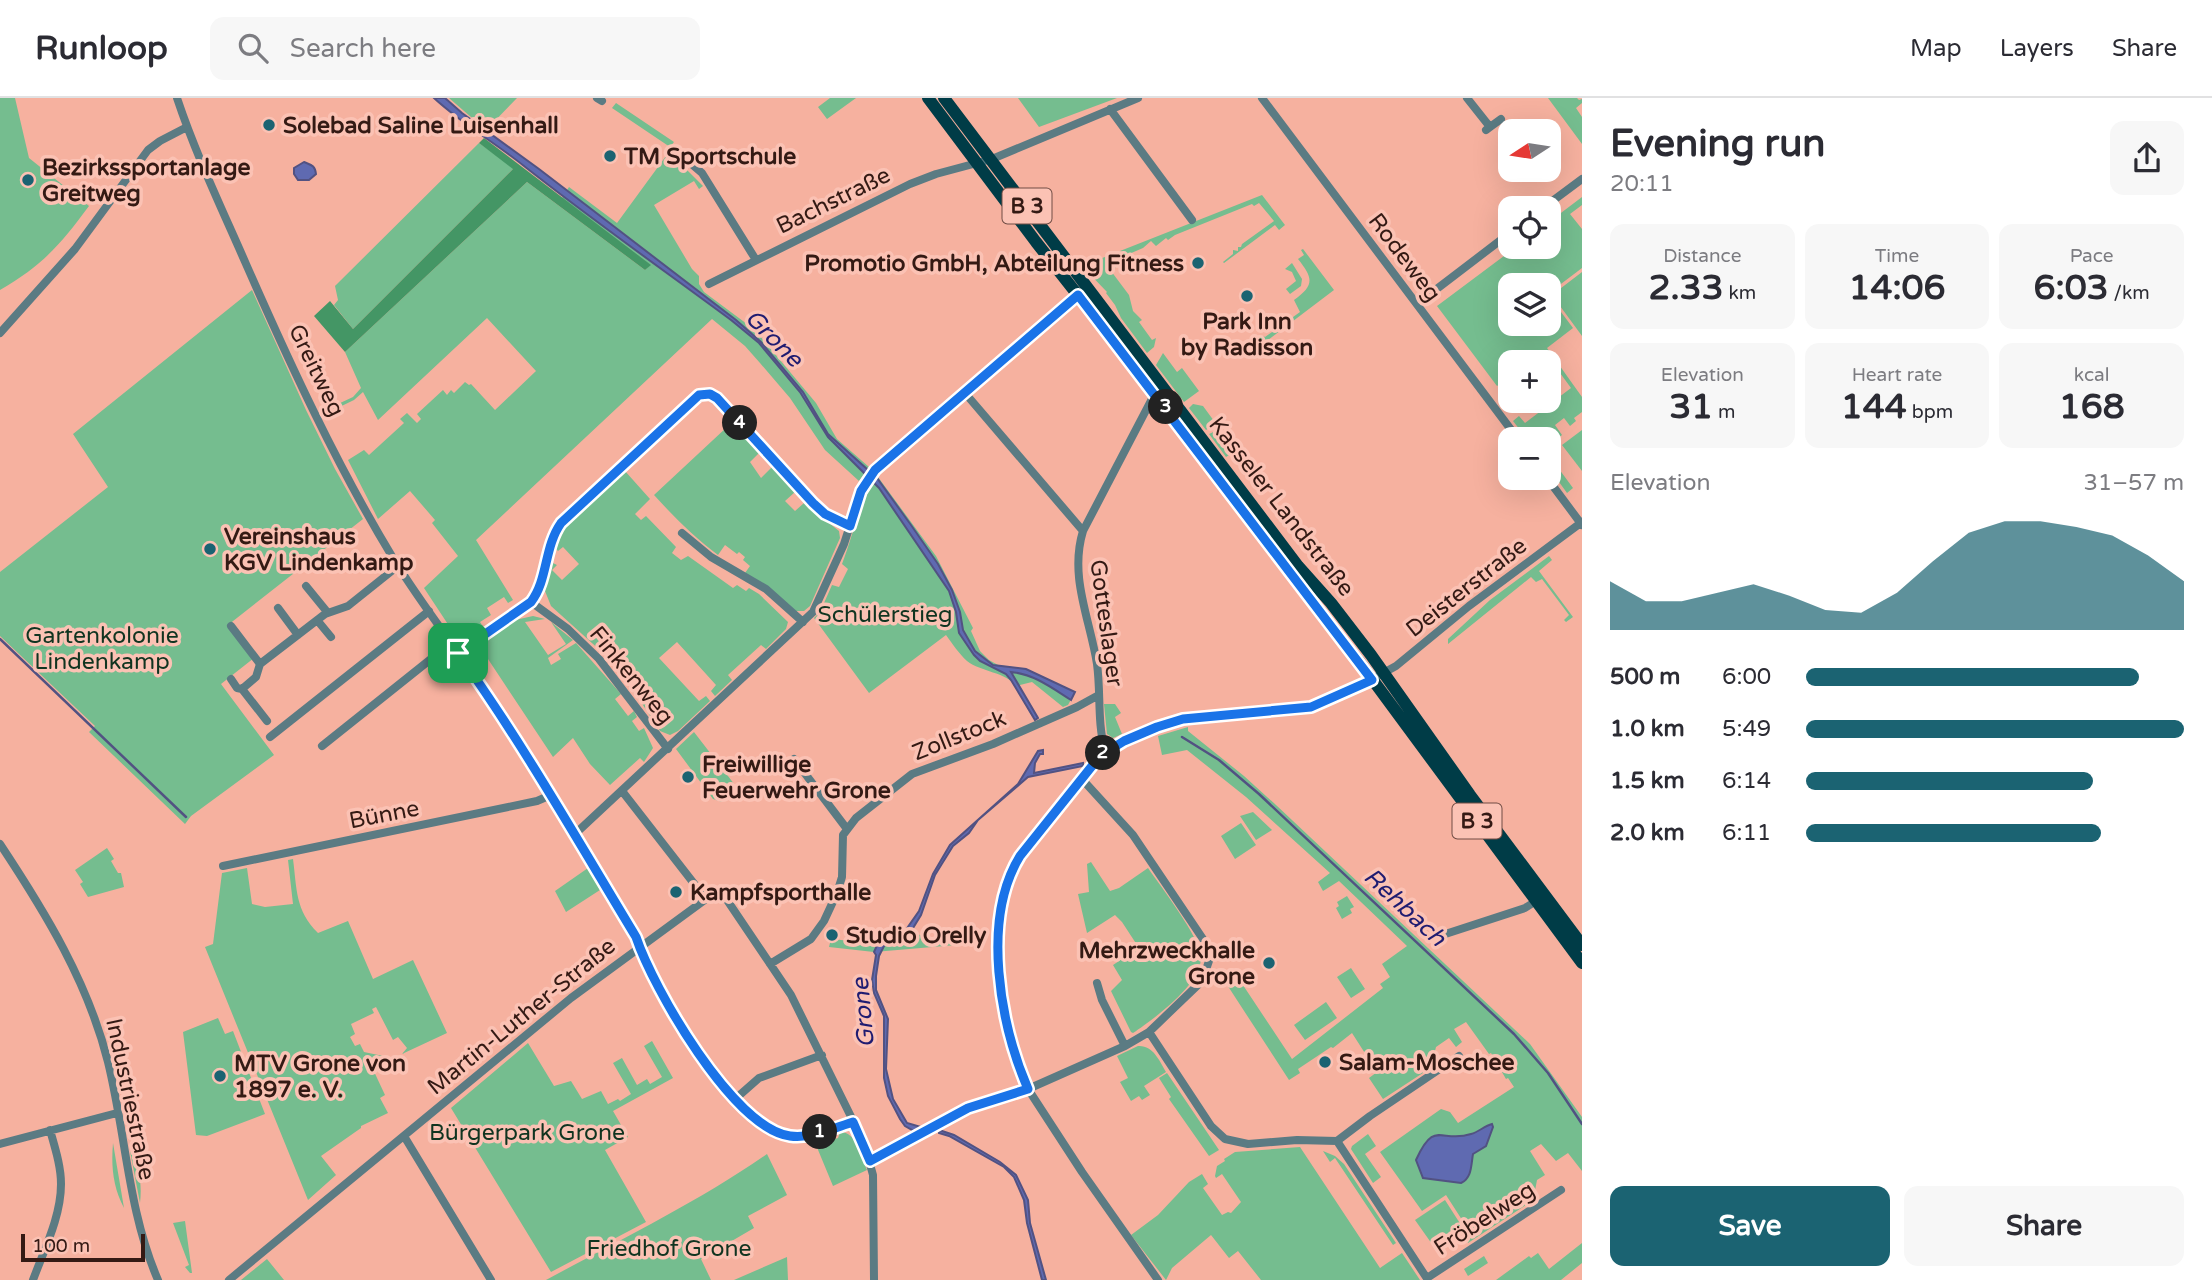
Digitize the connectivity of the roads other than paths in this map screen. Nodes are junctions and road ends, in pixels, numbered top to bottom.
1 (177, 98) edge
2 (928, 98) edge
3 (944, 98) edge
4 (1138, 98) edge
5 (1262, 98) edge
6 (1467, 98) edge
7 (1110, 109) junction
8 (1498, 121) edge
9 (187, 127) junction
10 (674, 149) dead end
11 (992, 159) junction
12 (978, 164) junction
13 (1582, 179) edge
14 (1559, 196) edge
15 (1192, 220) dead end
16 (1498, 242) edge
17 (756, 260) junction
18 (709, 284) dead end
19 (1078, 295) junction
20 (1417, 304) junction
21 (0, 333) edge
22 (965, 393) junction
23 (1155, 393) junction
24 (1509, 427) edge
25 (1556, 490) edge
26 (1582, 523) edge
27 (850, 526) junction
28 (1083, 531) junction
29 (682, 533) dead end
30 (398, 566) junction
31 (306, 586) dead end
32 (531, 602) junction
33 (278, 608) dead end
34 (429, 611) junction
35 (328, 613) junction
36 (317, 620) junction
37 (803, 622) junction
38 (231, 626) dead end
39 (298, 635) junction
40 (331, 637) dead end
41 (452, 643) junction
42 (458, 653) junction
43 (260, 664) junction
44 (1378, 677) junction
45 (230, 679) dead end
46 (242, 689) junction
47 (1097, 696) junction
48 (267, 721) dead end
49 (270, 737) dead end
50 (322, 746) dead end
51 (668, 749) junction
52 (1105, 751) junction
53 (794, 759) dead end
54 (1081, 778) junction
55 (622, 791) junction
56 (551, 795) junction
57 (847, 829) junction
58 (575, 834) junction
59 (0, 844) edge
60 (223, 866) dead end
61 (709, 897) junction
62 (1536, 901) junction
63 (1430, 939) dead end
64 (1582, 945) edge
65 (639, 947) junction
66 (1582, 963) edge
67 (771, 964) junction
68 (1097, 983) dead end
69 (1149, 1032) junction
70 (1125, 1046) junction
71 (822, 1055) junction
72 (1459, 1056) dead end
73 (1028, 1089) junction
74 (734, 1100) junction
75 (117, 1113) junction
76 (853, 1122) junction
77 (50, 1130) junction
78 (404, 1136) junction
79 (1338, 1141) junction
80 (0, 1143) edge
81 (870, 1161) junction
82 (1561, 1190) dead end
83 (151, 1257) junction
84 (1428, 1279) edge
85 (33, 1280) edge
86 (158, 1280) edge
87 (164, 1280) edge
88 (229, 1280) edge
89 (491, 1280) edge
90 (874, 1280) edge
91 (1158, 1280) edge

1 - 9 street, Greitweg
2 - 12 main road, Kasseler Landstraße / B 3
3 - 11 main road, Kasseler Landstraße / B 3
4 - 7 street, Bachstraße
5 - 20 street, Rodeweg
6 - 8 street
7 - 11 street, Bachstraße
7 - 15 street
9 - 21 street
9 - 30 street, Greitweg
10 - 17 street
11 - 12 street, Bachstraße
11 - 44 main road, Kasseler Landstraße / B 3
12 - 17 street, Bachstraße
12 - 19 main road, Kasseler Landstraße / B 3
13 - 14 street
16 - 20 street
17 - 18 street, Bachstraße
19 - 22 street
19 - 23 main road, Kasseler Landstraße / B 3
20 - 24 street, Rodeweg
22 - 27 street
22 - 28 street
23 - 28 street, Gotteslager
23 - 44 main road, Kasseler Landstraße / B 3
25 - 26 street
26 - 44 street, Deisterstraße
27 - 32 street
27 - 37 street
28 - 47 street, Gotteslager
29 - 37 street
30 - 34 street, Greitweg
30 - 35 street
31 - 35 street
32 - 42 street
32 - 51 street, Finkenweg
33 - 39 street
34 - 41 street, Greitweg
34 - 49 street
35 - 36 street
36 - 39 street
36 - 40 street
37 - 51 street
38 - 43 street
39 - 43 street
41 - 42 street, Greitweg
41 - 50 street
42 - 56 street, Greitweg
43 - 46 street
44 - 52 street
44 - 62 main road, Kasseler Landstraße / B 3
44 - 64 main road, Kasseler Landstraße / B 3
45 - 46 street
46 - 48 street
47 - 52 street, Gotteslager
47 - 57 street, Zollstock
51 - 55 street
52 - 54 street
53 - 57 street
54 - 69 street
54 - 73 street
55 - 58 street
55 - 61 street
56 - 58 street, Greitweg
56 - 60 street, Bünne
57 - 67 street
58 - 65 street, Greitweg
59 - 75 street, Industriestraße
61 - 65 street, Martin-Luther-Straße
61 - 67 street
62 - 63 street
62 - 66 main road, Kasseler Landstraße / B 3
65 - 74 street, Greitweg
65 - 78 street, Martin-Luther-Straße
67 - 71 street
68 - 70 street
69 - 70 street
69 - 79 street
70 - 73 street
71 - 74 street
71 - 76 street
72 - 79 street
73 - 81 street
73 - 91 street
74 - 76 street, Greitweg
75 - 77 street
75 - 83 street, Industriestraße
76 - 81 street
77 - 80 street
77 - 85 street
78 - 88 street, Martin-Luther-Straße
78 - 89 street
79 - 84 street
81 - 90 street
82 - 84 street, Fröbelweg
83 - 86 street, Industriestraße
83 - 87 street, Industriestraße

